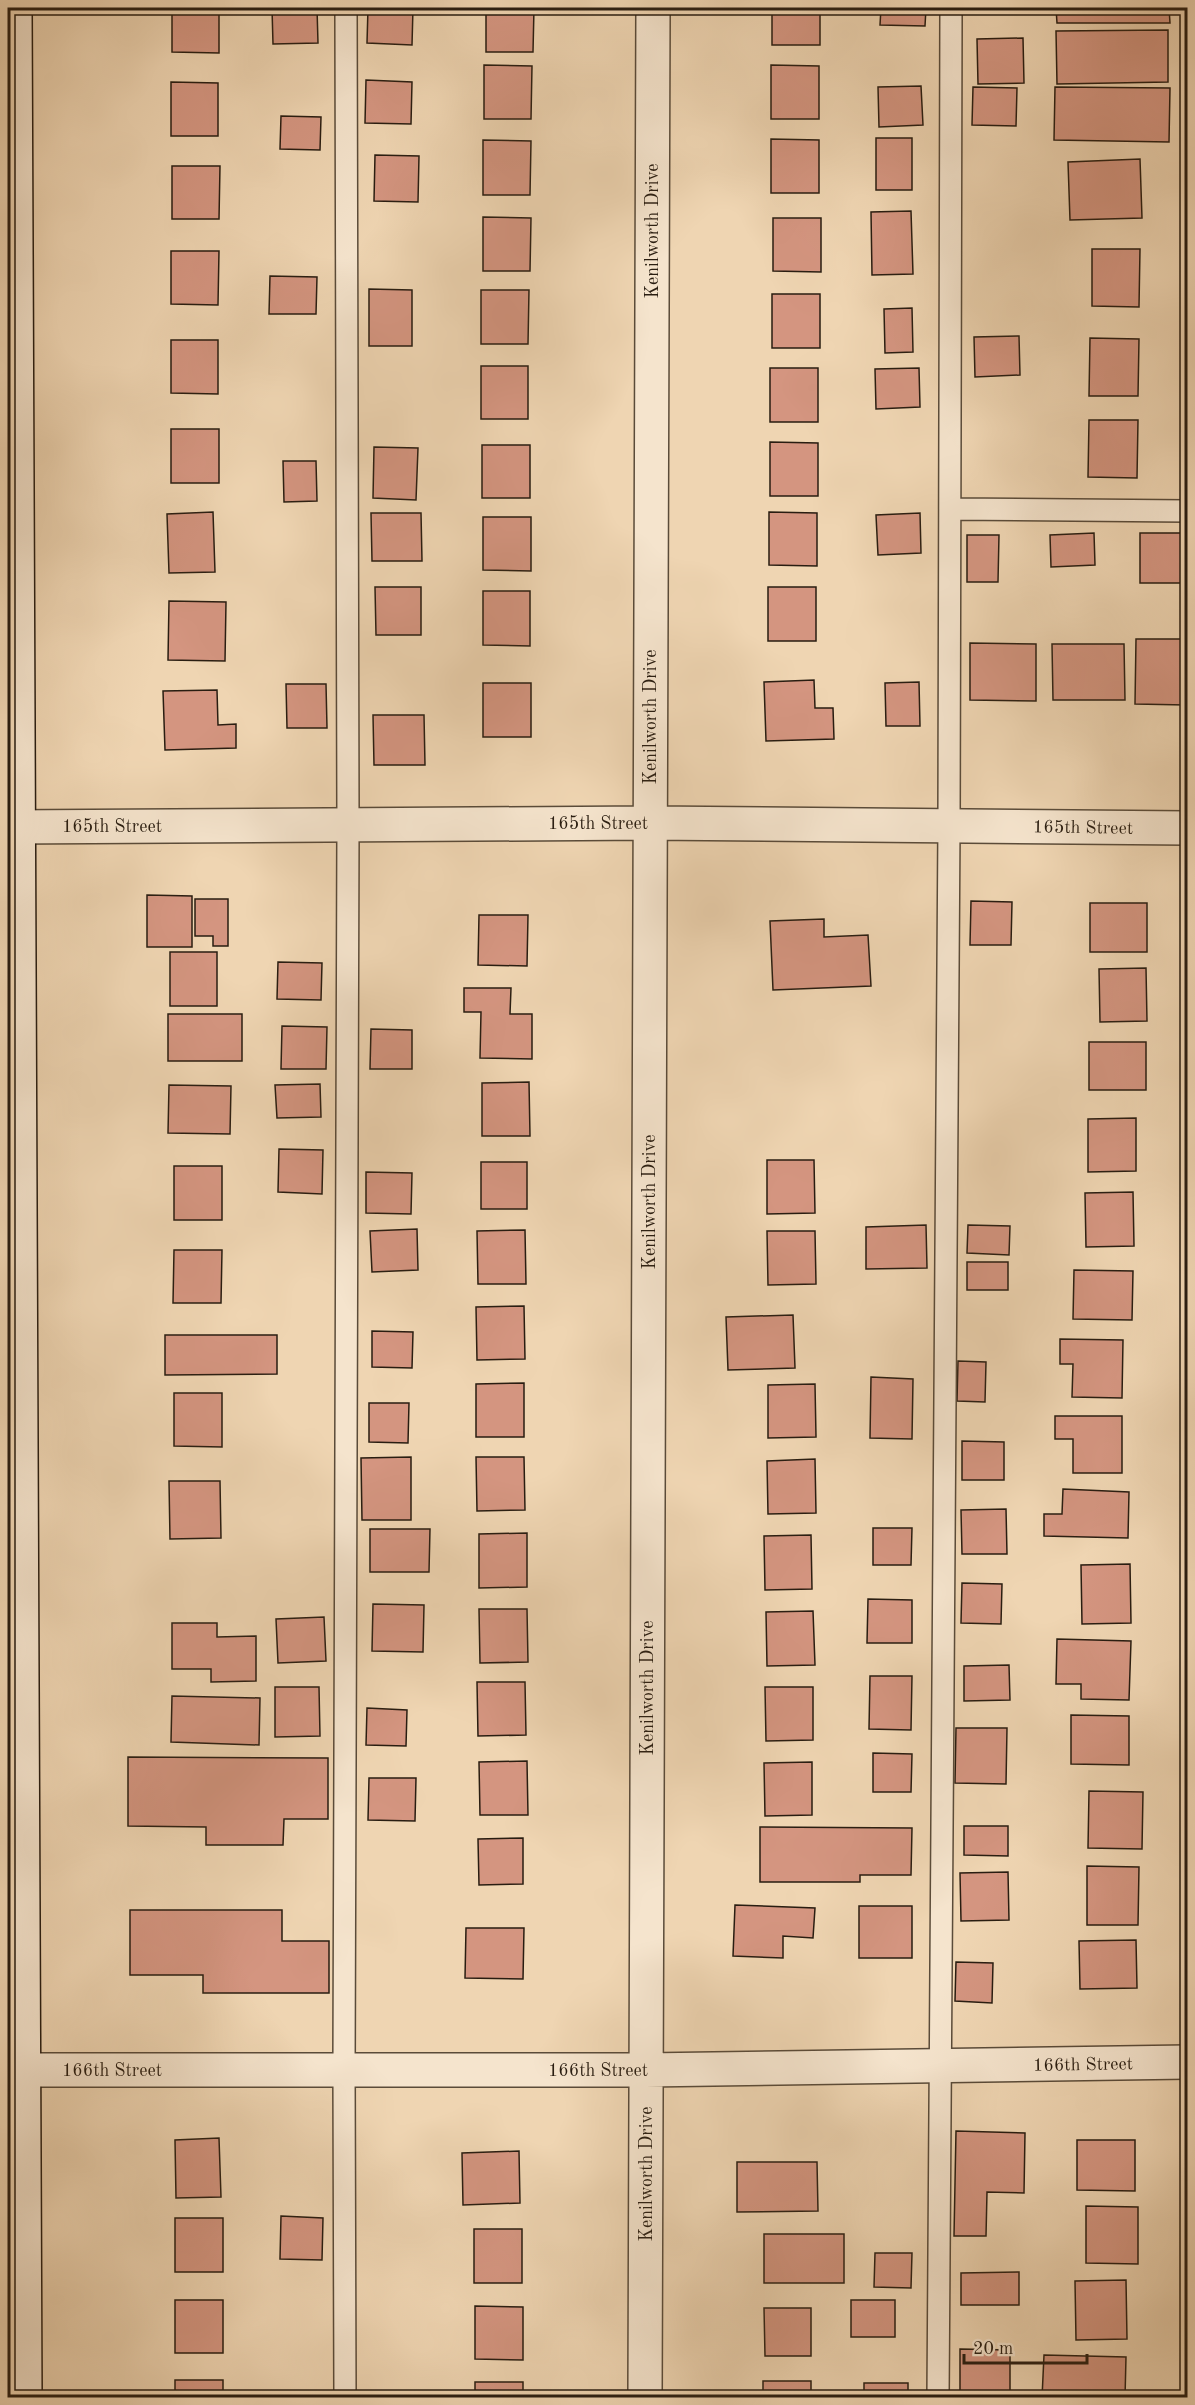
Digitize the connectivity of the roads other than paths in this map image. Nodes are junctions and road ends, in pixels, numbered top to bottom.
1 (15, 8) edge
2 (346, 8) edge
3 (653, 8) edge
4 (951, 8) edge
5 (950, 509) junction
6 (1188, 511) edge
7 (650, 823) junction
8 (348, 825) junction
9 (949, 826) junction
10 (13, 827) edge
11 (1188, 828) edge
12 (1188, 2062) edge
13 (940, 2066) junction
14 (16, 2070) edge
15 (344, 2070) junction
16 (646, 2070) junction
17 (25, 2397) edge
18 (345, 2397) edge
19 (645, 2397) edge
20 (938, 2397) edge

1 - 10 street
2 - 8 lane
3 - 7 street, Kenilworth Drive
4 - 5 lane
5 - 6 lane
5 - 9 lane
7 - 8 street, 165th Street
7 - 9 street, 165th Street
7 - 16 street, Kenilworth Drive
8 - 10 street, 165th Street
8 - 15 lane
9 - 11 street, 165th Street
9 - 13 lane
10 - 14 street
12 - 13 street, 166th Street
13 - 16 street, 166th Street
13 - 20 lane
14 - 15 street, 166th Street
14 - 17 street
15 - 16 street, 166th Street
15 - 18 lane
16 - 19 street, Kenilworth Drive

